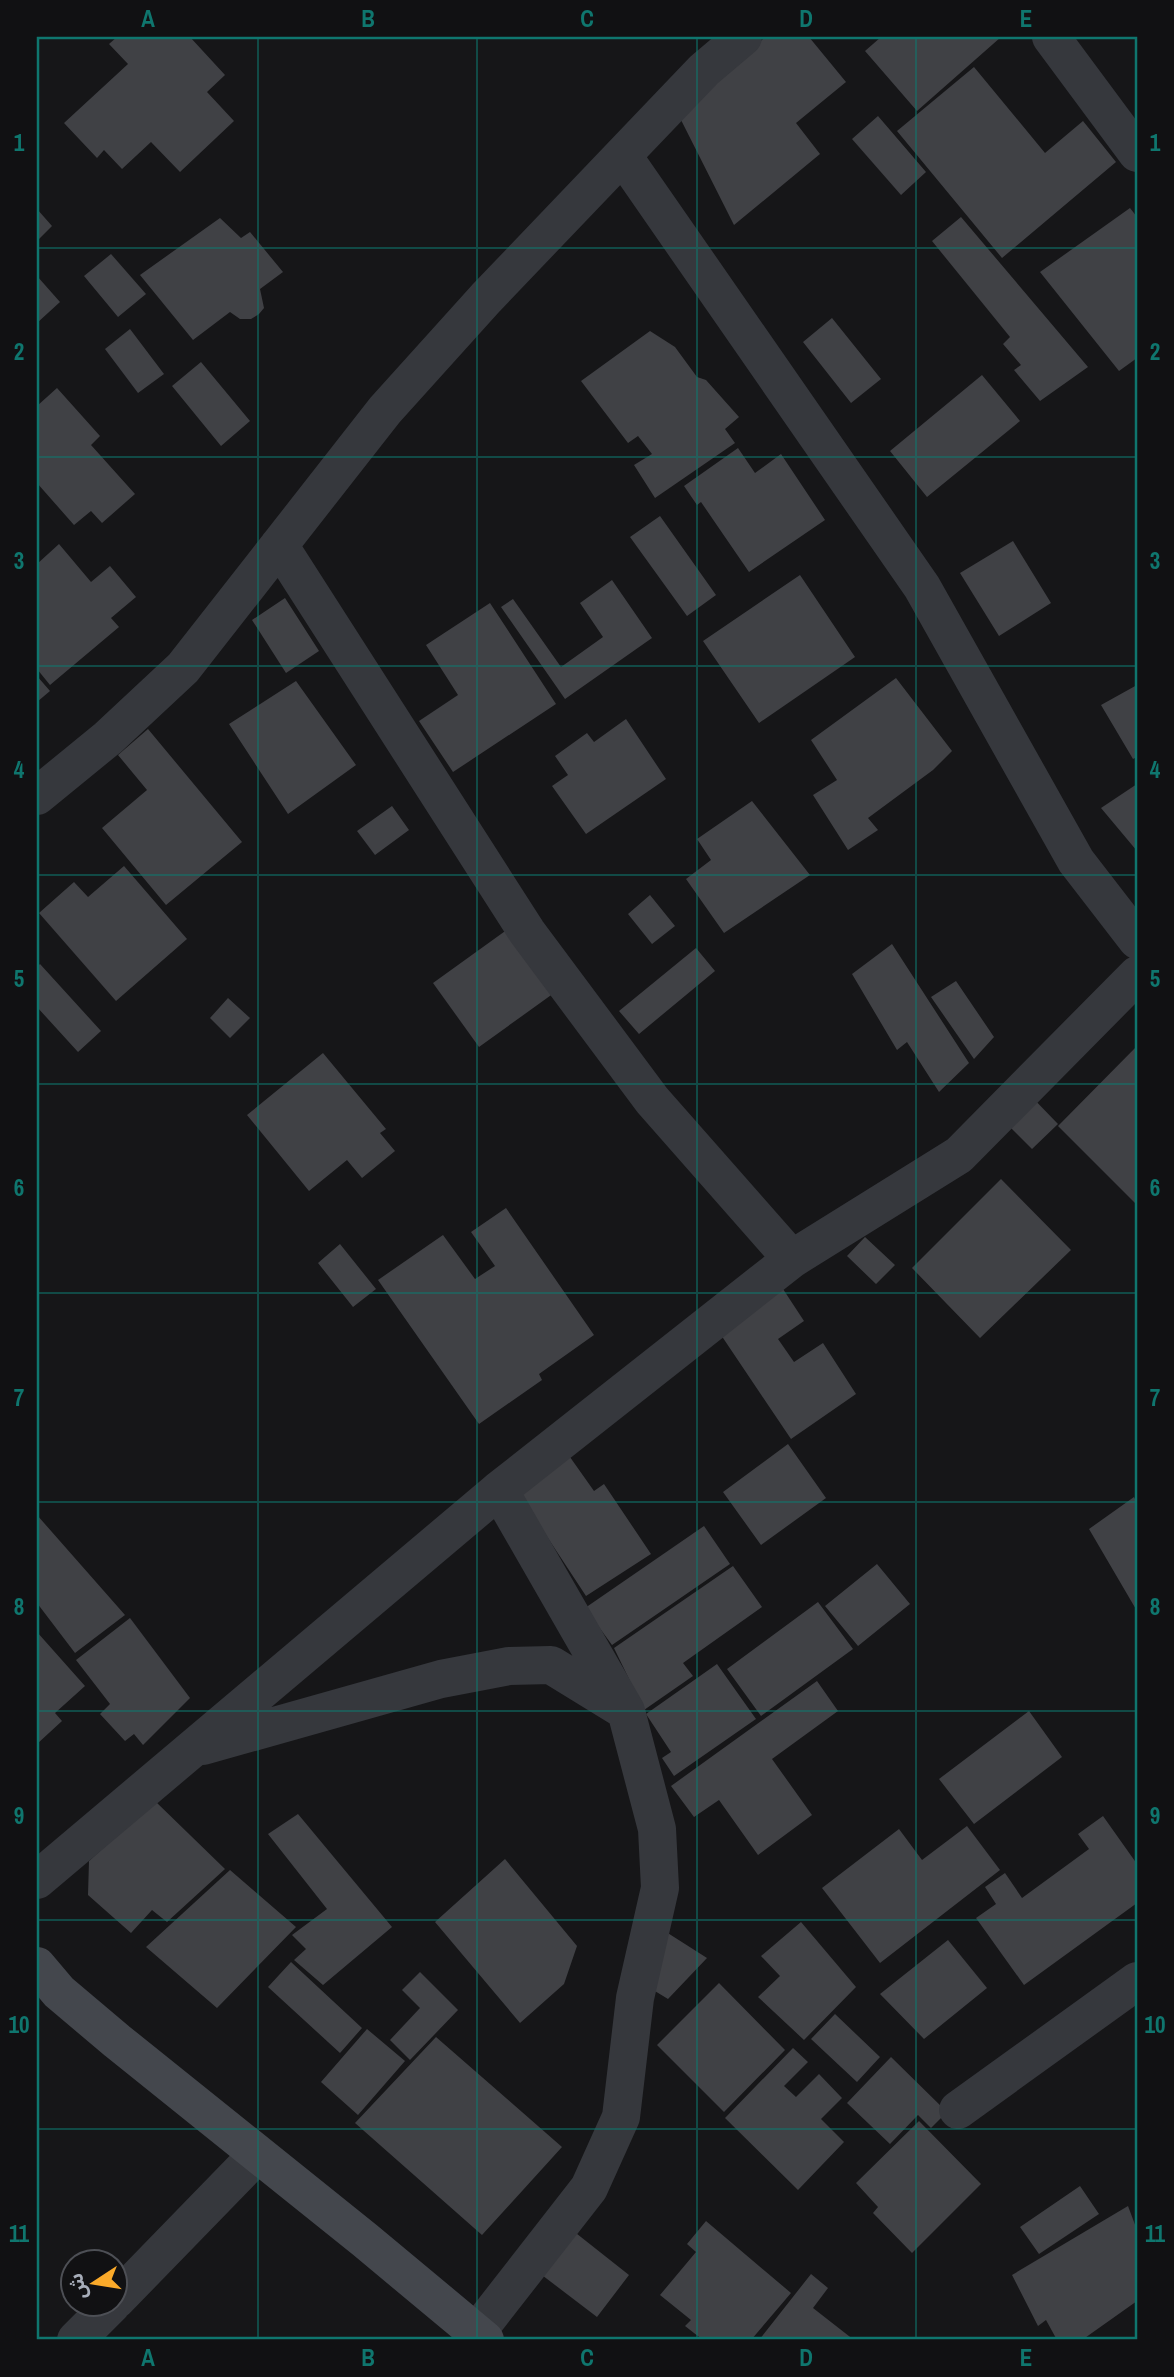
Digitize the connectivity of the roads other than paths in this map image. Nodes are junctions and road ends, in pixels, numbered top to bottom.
1 (743, 37) edge
2 (1051, 37) edge
3 (1137, 153) edge
4 (623, 156) junction
5 (279, 545) junction
6 (37, 796) edge
7 (1137, 940) edge
8 (1137, 975) edge
9 (792, 1259) junction
10 (499, 1490) junction
11 (625, 1711) junction
12 (192, 1749) junction
13 (37, 1881) edge
14 (37, 1966) edge
15 (1137, 1981) edge
16 (958, 2110) dead end
17 (256, 2156) junction
18 (130, 2286) edge
19 (98, 2318) edge
20 (480, 2337) edge
21 (76, 2340) edge

1 - 4 street
2 - 3 street
4 - 5 street
4 - 7 street
5 - 6 street
5 - 9 street
8 - 9 street
9 - 10 street
10 - 11 street
10 - 12 street
11 - 12 street
11 - 20 street
12 - 13 street
14 - 17 main road
15 - 16 street
17 - 18 street
17 - 20 main road
19 - 21 street

